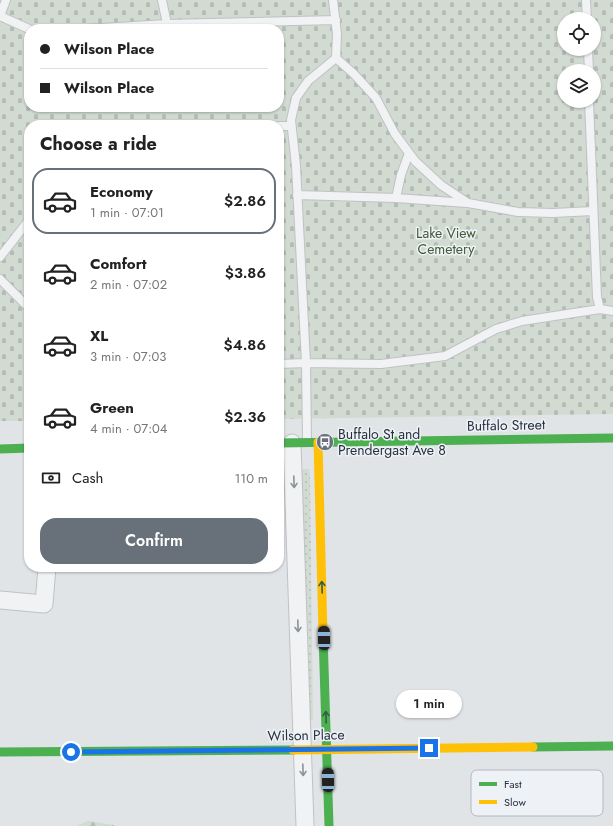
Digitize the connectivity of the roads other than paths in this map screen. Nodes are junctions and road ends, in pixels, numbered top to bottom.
1 (6, 0) edge
2 (162, 0) edge
3 (333, 0) edge
4 (586, 0) edge
5 (587, 12) edge
6 (0, 16) edge
7 (336, 20) junction
8 (167, 24) joint
9 (24, 27) edge
10 (336, 58) junction
11 (590, 108) edge
12 (284, 126) edge
13 (292, 126) junction
14 (409, 152) junction
15 (297, 195) junction
16 (396, 198) junction
17 (468, 203) junction
18 (593, 210) junction
19 (24, 226) edge
20 (0, 257) edge
21 (0, 279) edge
22 (24, 303) edge
23 (600, 309) junction
24 (613, 310) edge
25 (306, 363) junction
26 (284, 364) edge
27 (613, 438) edge
28 (318, 442) junction
29 (293, 443) edge
30 (24, 448) edge
31 (0, 449) edge
32 (47, 572) edge
33 (0, 600) edge
34 (613, 746) edge
35 (302, 749) junction
36 (327, 749) junction
37 (0, 752) edge
38 (305, 826) edge
39 (329, 826) edge

1 - 6 lane
2 - 8 lane
3 - 7 lane
4 - 5 lane
6 - 9 lane
7 - 8 lane
7 - 10 lane
10 - 13 lane
10 - 14 lane
11 - 18 lane
12 - 13 lane
13 - 15 lane
14 - 16 lane
14 - 17 lane
15 - 16 lane
15 - 25 lane
16 - 17 lane
17 - 18 lane
18 - 23 lane
19 - 20 lane
21 - 22 lane
23 - 24 lane
23 - 25 lane
25 - 26 lane
25 - 29 lane
27 - 28 street, Buffalo Street
28 - 29 street, Buffalo Street
36 -> 28 street
29 -> 35 street
30 - 31 street
32 - 33 street
34 - 36 street, Wilson Place
35 - 36 street, Wilson Place
35 - 37 street, Wilson Place
35 -> 38 street
36 - 39 street

